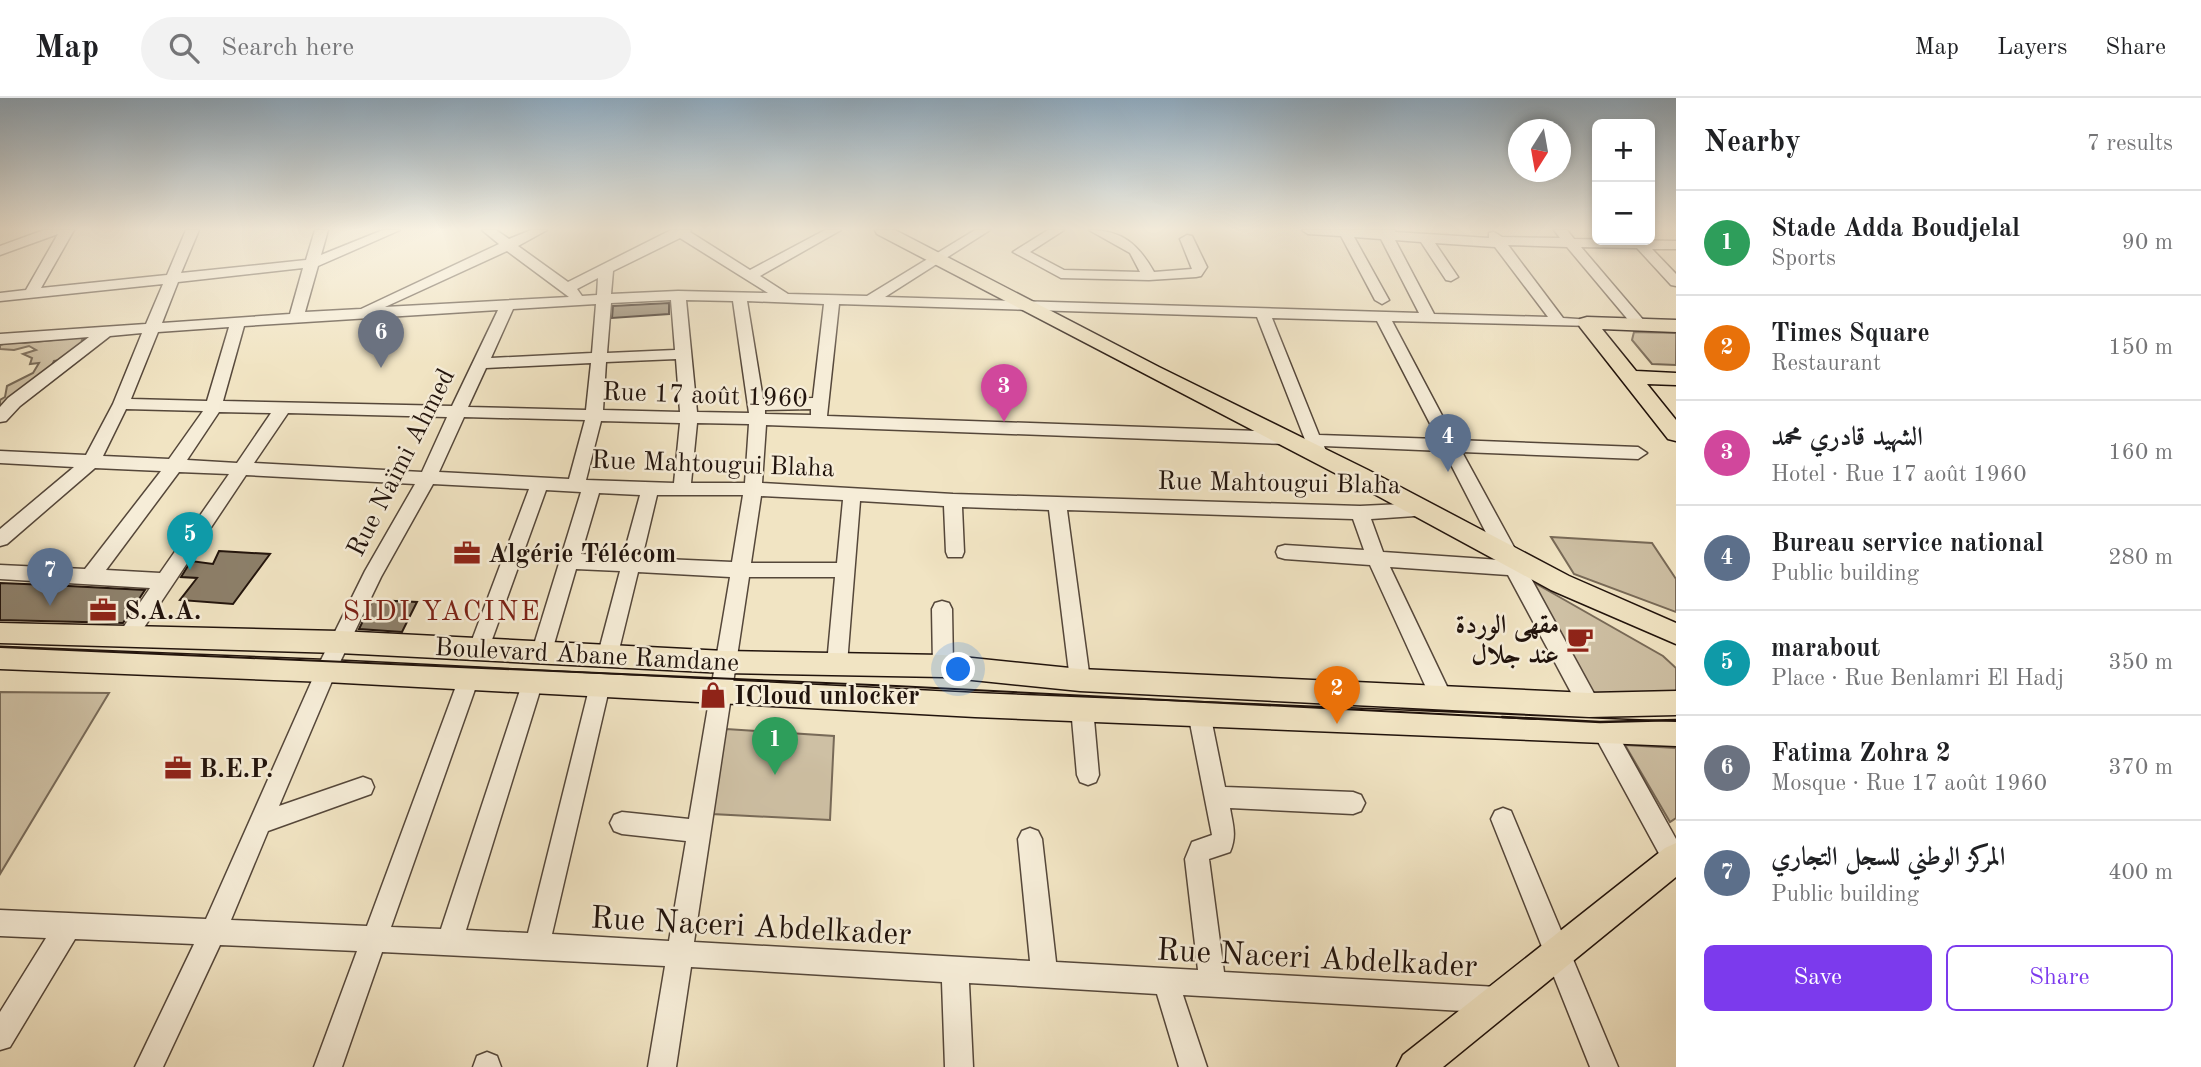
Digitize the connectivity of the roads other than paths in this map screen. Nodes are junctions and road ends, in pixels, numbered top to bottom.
1 (41, 275) edge
2 (174, 275) edge
3 (206, 275) edge
4 (310, 275) edge
5 (441, 275) edge
6 (551, 275) edge
7 (597, 275) edge
8 (606, 275) edge
9 (751, 275) edge
10 (909, 275) edge
11 (968, 275) edge
12 (1113, 275) edge
13 (1161, 275) edge
14 (1366, 275) edge
15 (1408, 275) edge
16 (1524, 275) edge
17 (1598, 275) edge
18 (1149, 276) joint
19 (173, 279) junction
20 (568, 288) junction
21 (31, 293) junction
22 (678, 295) junction
23 (739, 295) junction
24 (782, 296) junction
25 (0, 297) edge
26 (603, 298) junction
27 (832, 299) junction
28 (583, 300) junction
29 (871, 300) junction
30 (1024, 304) junction
31 (507, 305) junction
32 (1382, 308) junction
33 (1262, 312) junction
34 (359, 313) junction
35 (1428, 317) junction
36 (296, 319) junction
37 (1559, 322) junction
38 (237, 324) junction
39 (1595, 324) junction
40 (1640, 325) junction
41 (1676, 326) edge
42 (149, 329) junction
43 (105, 332) junction
44 (0, 339) edge
45 (684, 354) junction
46 (598, 357) junction
47 (480, 363) junction
48 (1639, 378) junction
49 (1676, 379) edge
50 (820, 403) junction
51 (121, 404) junction
52 (214, 406) junction
53 (283, 408) junction
54 (459, 411) junction
55 (757, 412) junction
56 (1676, 415) edge
57 (594, 416) junction
58 (0, 417) edge
59 (688, 418) junction
60 (818, 422) junction
61 (1676, 434) edge
62 (1287, 438) junction
63 (1449, 445) junction
64 (1315, 447) junction
65 (1638, 453) dead end
66 (0, 457) edge
67 (91, 462) junction
68 (174, 465) junction
69 (244, 468) junction
70 (428, 477) junction
71 (540, 482) junction
72 (584, 485) junction
73 (650, 489) junction
74 (682, 489) junction
75 (753, 489) junction
76 (852, 495) junction
77 (953, 500) junction
78 (1057, 502) junction
79 (1424, 510) junction
80 (1360, 513) junction
81 (0, 539) edge
82 (955, 552) dead end
83 (1285, 552) dead end
84 (1376, 556) junction
85 (569, 561) junction
86 (1511, 561) junction
87 (631, 564) junction
88 (739, 570) junction
89 (845, 570) junction
90 (0, 572) edge
91 (92, 576) junction
92 (166, 581) junction
93 (1560, 583) junction
94 (942, 608) dead end
95 (0, 633) edge
96 (1676, 634) edge
97 (126, 638) junction
98 (339, 642) junction
99 (479, 648) junction
100 (542, 651) junction
101 (1676, 653) edge
102 (608, 654) junction
103 (0, 658) edge
104 (725, 662) junction
105 (837, 664) junction
106 (943, 666) junction
107 (326, 671) junction
108 (469, 678) junction
109 (1080, 680) junction
110 (533, 681) junction
111 (600, 685) junction
112 (721, 692) junction
113 (1442, 699) junction
114 (1676, 703) edge
115 (1589, 705) junction
116 (1082, 709) junction
117 (1199, 713) junction
118 (1604, 731) junction
119 (1676, 734) edge
120 (1088, 775) dead end
121 (363, 787) dead end
122 (1217, 797) junction
123 (1353, 803) dead end
124 (1503, 819) dead end
125 (261, 823) junction
126 (622, 823) dead end
127 (698, 831) junction
128 (1030, 839) dead end
129 (1675, 859) edge
130 (0, 923) edge
131 (68, 926) junction
132 (213, 932) junction
133 (374, 939) junction
134 (450, 942) junction
135 (537, 946) junction
136 (1558, 953) junction
137 (680, 954) junction
138 (955, 970) junction
139 (1044, 975) junction
140 (1166, 982) junction
141 (1213, 984) junction
142 (1499, 1000) junction
143 (0, 1037) edge
144 (149, 1067) edge
145 (328, 1067) edge
146 (662, 1067) edge
147 (958, 1067) edge
148 (1193, 1067) edge
149 (1415, 1067) edge
150 (1604, 1067) edge

1 - 21 street
2 - 19 street
3 - 19 street
4 - 36 street
5 - 34 street
6 - 20 street
7 - 20 street
8 - 26 street
9 - 24 street
10 - 29 street
11 - 30 main road
12 - 18 street
13 - 18 street
14 - 32 street
15 - 35 street
16 - 37 street
17 - 40 street
19 - 21 street
19 - 42 street
20 - 28 street
21 - 25 street
22 - 23 street
22 - 26 street
22 - 45 street
23 - 24 street
23 - 55 street
24 - 27 street
26 - 28 street
26 - 46 street
27 - 29 street
27 - 50 street
28 - 31 street
29 - 30 street
30 - 33 street
30 - 62 main road
31 - 34 street
31 - 47 street, Rue Naïmi Ahmed
32 - 33 street
32 - 35 street
32 - 63 street
33 - 64 street
34 - 36 street
35 - 37 street
36 - 38 street
37 - 39 street
38 - 42 street
38 - 52 street
39 - 40 main road
39 - 48 main road
40 - 41 main road
42 - 43 street
42 - 51 street
43 - 44 street
43 - 58 street
45 - 46 street
45 - 59 street
46 - 47 street
46 - 57 street
47 - 54 street, Rue Naïmi Ahmed
48 - 49 main road
48 - 56 main road
48 - 61 main road
50 - 55 street
50 - 60 street
51 - 52 street, Rue 17 août 1960
51 - 67 street
52 - 53 street, Rue 17 août 1960
52 - 68 street
53 - 54 street, Rue 17 août 1960
53 - 69 street
54 - 57 street, Rue 17 août 1960
54 - 70 street, Rue Naïmi Ahmed
55 - 59 street, Rue 17 août 1960
55 - 60 street, Rue 17 août 1960
55 - 75 street
57 - 59 street, Rue 17 août 1960
57 - 72 street
59 - 74 street
60 - 62 street, Rue 17 août 1960
62 - 64 main road
63 - 64 street
63 - 65 street
63 - 86 street
64 - 79 main road
66 - 67 street, Rue Mahtougui Blaha
67 - 68 street, Rue Mahtougui Blaha
67 - 81 street
68 - 69 street, Rue Mahtougui Blaha
68 - 91 street
69 - 70 street, Rue Mahtougui Blaha
69 - 92 street
70 - 71 street, Rue Mahtougui Blaha
70 - 98 street, Rue Naïmi Ahmed
71 - 72 street, Rue Mahtougui Blaha
71 - 99 street
72 - 73 street, Rue Mahtougui Blaha
72 - 85 street
73 - 74 street, Rue Mahtougui Blaha
73 - 87 street
74 - 75 street, Rue Mahtougui Blaha
75 - 76 street, Rue Mahtougui Blaha
75 - 88 street
76 - 77 street, Rue Mahtougui Blaha
76 - 89 street
77 - 78 street, Rue Mahtougui Blaha
77 - 82 street
78 - 80 street, Rue Mahtougui Blaha
78 - 109 street
79 - 80 street, Rue Mahtougui Blaha
79 - 86 main road
80 - 84 street
83 - 84 street
84 - 86 street
84 - 113 street
85 - 87 street
85 - 100 street
86 - 93 main road
86 - 115 street
87 - 88 street
87 - 102 street
88 - 89 street
88 - 104 street
89 - 105 street
90 - 91 street
91 - 92 street
92 - 97 street
93 - 96 main road
93 - 101 main road
94 - 106 street
95 - 97 main road, Boulevard Abane Ramdane
97 - 98 main road, Boulevard Abane Ramdane
98 - 99 main road, Boulevard Abane Ramdane
98 - 107 street, Rue Naïmi Ahmed
99 - 100 main road, Boulevard Abane Ramdane
100 - 102 main road, Boulevard Abane Ramdane
102 - 104 main road, Boulevard Abane Ramdane
103 - 107 main road, Boulevard Abane Ramdane
104 - 105 main road, Boulevard Abane Ramdane
104 - 112 street
105 - 106 main road, Boulevard Abane Ramdane
106 - 109 main road, Boulevard Abane Ramdane
107 - 108 main road, Boulevard Abane Ramdane
107 - 125 street, Rue Naïmi Ahmed
108 - 110 main road, Boulevard Abane Ramdane
108 - 133 street
109 - 113 main road, Boulevard Abane Ramdane
110 - 111 main road, Boulevard Abane Ramdane
110 - 134 street
111 - 112 main road, Boulevard Abane Ramdane
111 - 135 street
112 - 116 main road, Boulevard Abane Ramdane
112 - 127 street
113 - 115 main road, Boulevard Abane Ramdane
114 - 115 main road, Boulevard Abane Ramdane
116 - 117 main road, Boulevard Abane Ramdane
116 - 120 street
117 - 118 main road, Boulevard Abane Ramdane
117 - 122 street
118 - 119 main road, Boulevard Abane Ramdane
118 - 129 street
121 - 125 street
122 - 123 street
122 - 141 street
124 - 136 street
125 - 132 street, Rue Naïmi Ahmed
126 - 127 street
127 - 137 street
128 - 139 street
129 - 136 main road
130 - 131 street, Rue Naceri Abdelkader
131 - 132 street, Rue Naceri Abdelkader
131 - 143 street
132 - 133 street, Rue Naceri Abdelkader
132 - 144 street, Rue Naïmi Ahmed
133 - 134 street, Rue Naceri Abdelkader
133 - 145 street
134 - 135 street, Rue Naceri Abdelkader
135 - 137 street, Rue Naceri Abdelkader
136 - 142 main road
136 - 150 street
137 - 138 street, Rue Naceri Abdelkader
137 - 146 street
138 - 139 street, Rue Naceri Abdelkader
138 - 147 street
139 - 140 street, Rue Naceri Abdelkader
140 - 141 street, Rue Naceri Abdelkader
140 - 148 street
141 - 142 street, Rue Naceri Abdelkader
142 - 149 main road

